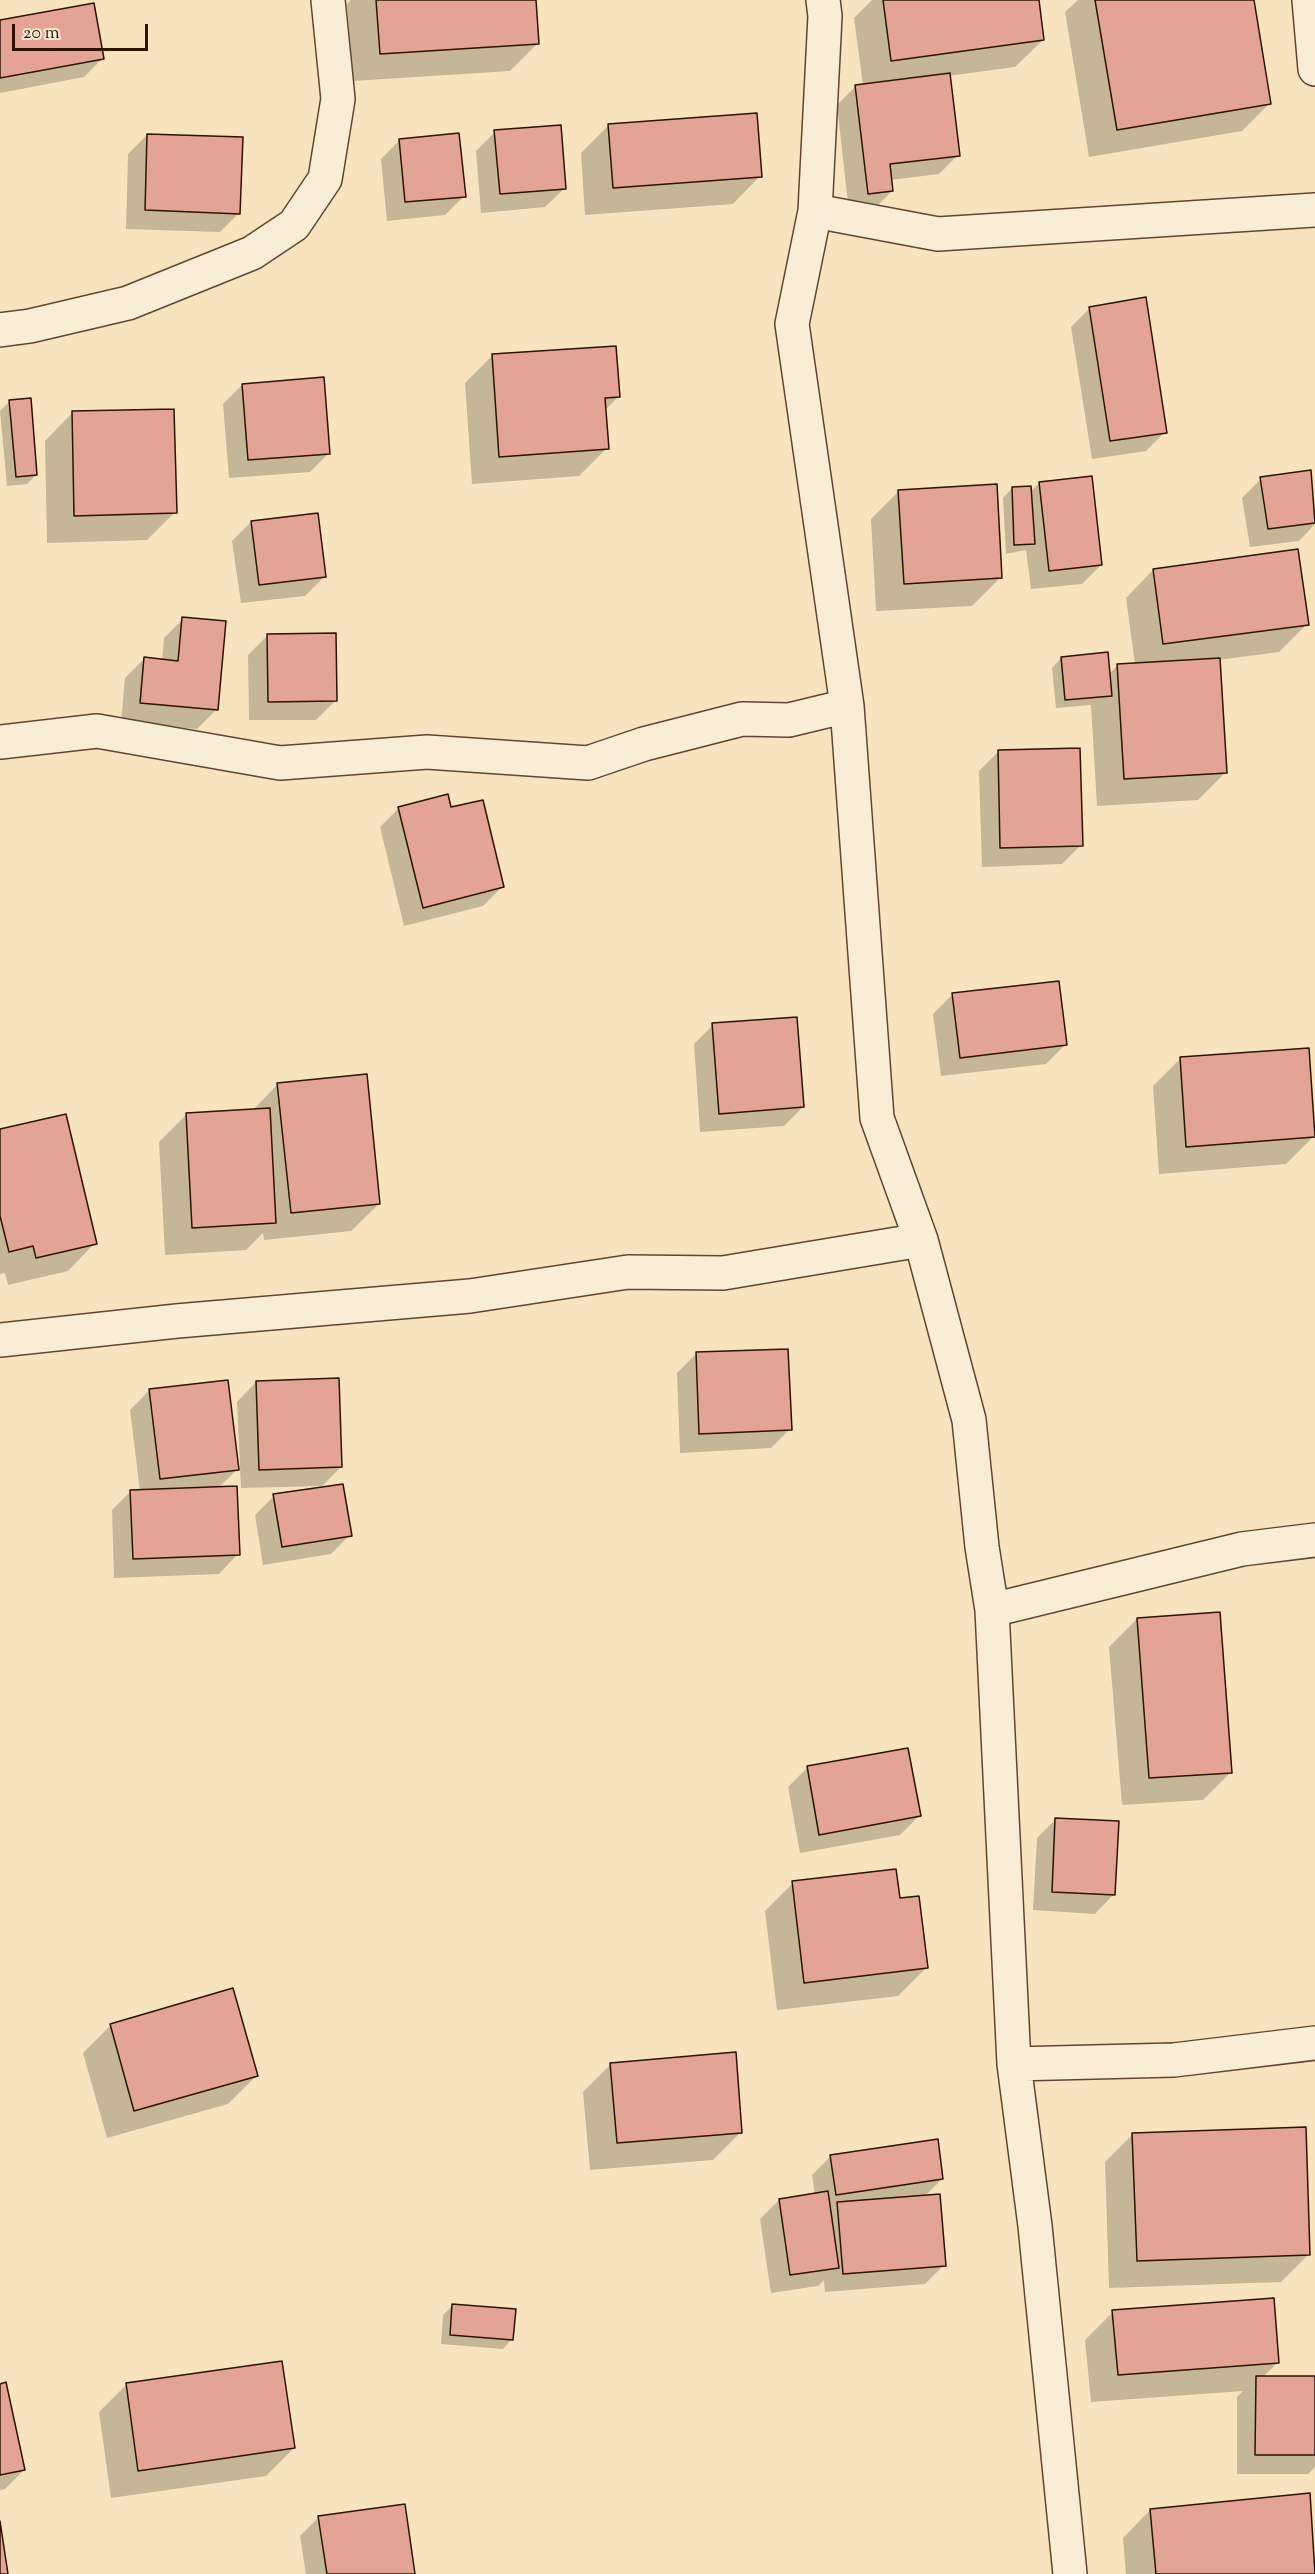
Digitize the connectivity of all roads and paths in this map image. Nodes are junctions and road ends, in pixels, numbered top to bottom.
1 (328, 0) edge
2 (823, 0) edge
3 (1309, 0) edge
4 (1315, 69) edge
5 (1315, 210) edge
6 (815, 211) junction
7 (0, 330) edge
8 (847, 706) junction
9 (0, 741) edge
10 (921, 1240) junction
11 (0, 1341) edge
12 (1315, 1540) edge
13 (992, 1611) junction
14 (1315, 2043) edge
15 (1014, 2064) junction
16 (1070, 2574) edge

1 - 7 street
2 - 6 street
3 - 4 street
5 - 6 street
6 - 8 street
8 - 9 street
8 - 10 street
10 - 11 street
10 - 13 street
12 - 13 street
13 - 15 street
14 - 15 street
15 - 16 street

